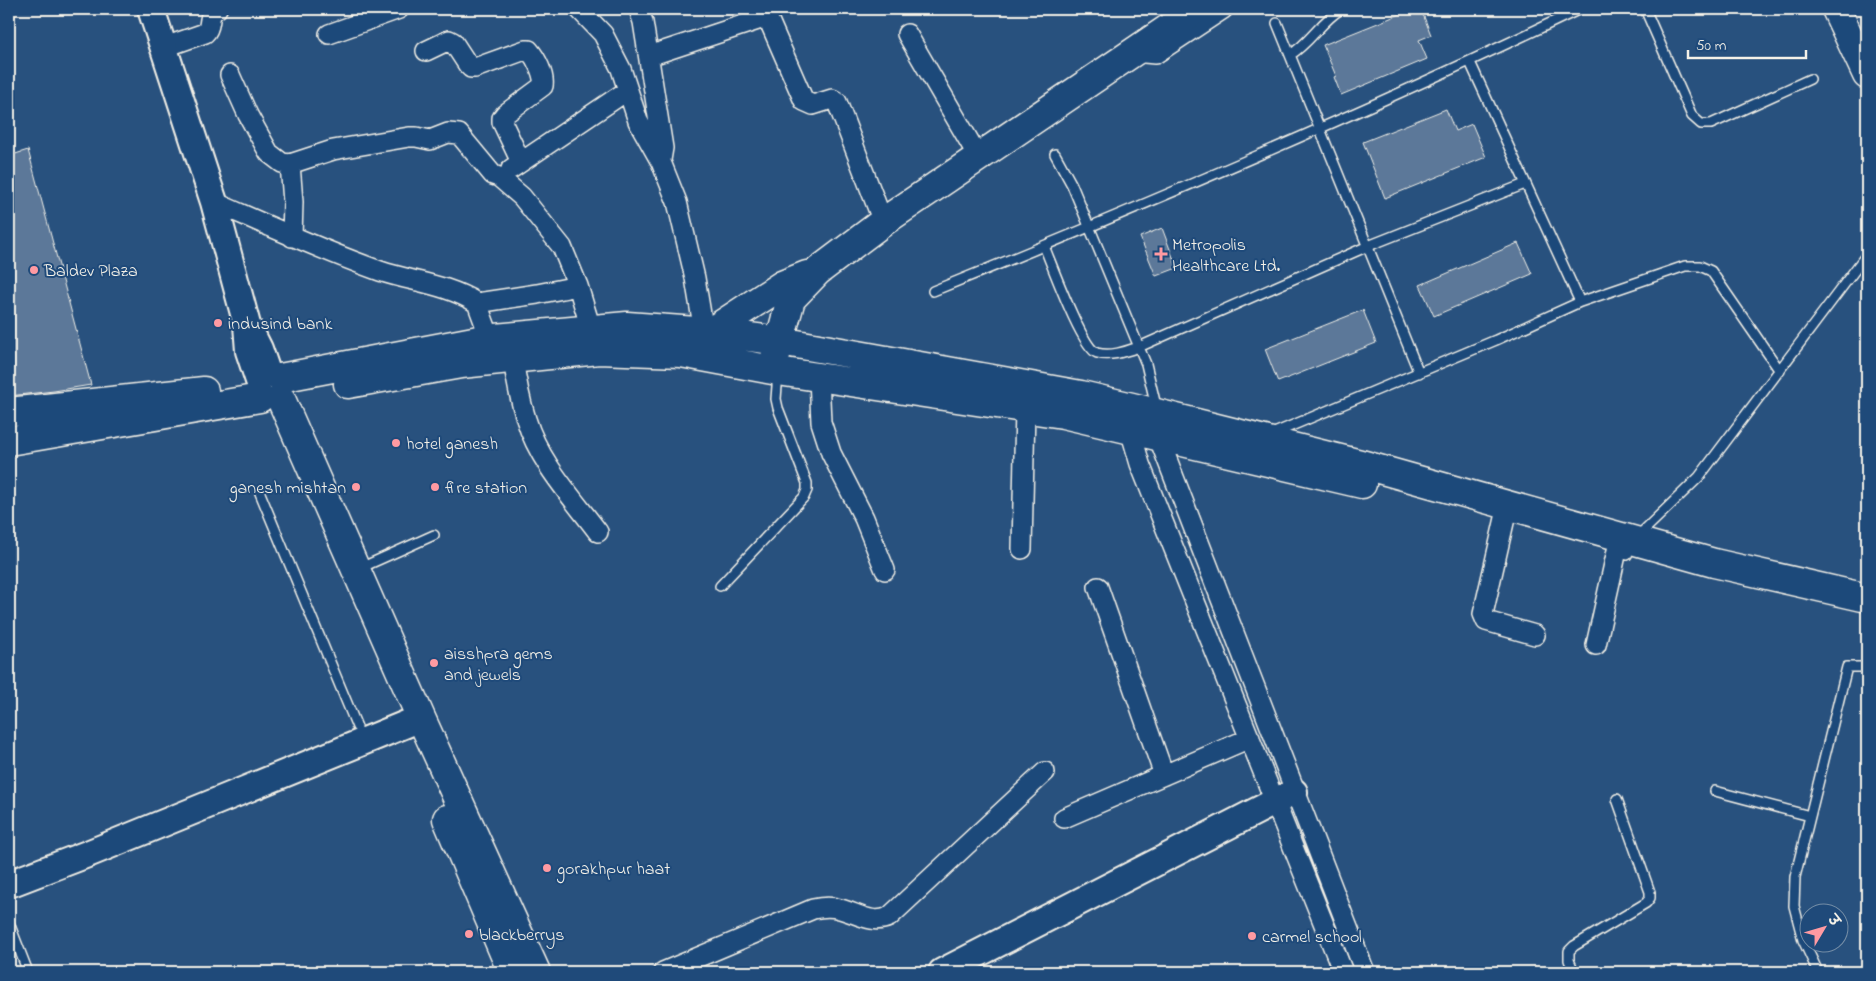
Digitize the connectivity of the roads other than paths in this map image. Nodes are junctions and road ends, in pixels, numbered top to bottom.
1 (151, 9) edge
2 (217, 9) edge
3 (399, 9) edge
4 (579, 9) edge
5 (639, 9) edge
6 (1173, 9) edge
7 (1197, 9) edge
8 (1223, 9) edge
9 (1341, 9) edge
10 (1580, 9) edge
11 (1645, 9) edge
12 (1836, 9) edge
13 (1855, 9) edge
14 (1277, 23) dead end
15 (1867, 33) edge
16 (329, 34) dead end
17 (907, 34) dead end
18 (165, 47) junction
19 (426, 50) dead end
20 (1134, 52) junction
21 (1290, 55) junction
22 (648, 56) junction
23 (1470, 62) junction
24 (230, 75) dead end
25 (1867, 75) edge
26 (1810, 79) dead end
27 (628, 90) junction
28 (1320, 130) junction
29 (1055, 154) dead end
30 (978, 158) junction
31 (521, 162) junction
32 (661, 162) junction
33 (290, 164) junction
34 (499, 177) junction
35 (1525, 184) junction
36 (214, 202) junction
37 (883, 222) junction
38 (1090, 228) junction
39 (292, 237) junction
40 (1044, 246) junction
41 (1368, 246) junction
42 (1867, 254) edge
43 (818, 271) junction
44 (578, 286) junction
45 (933, 291) dead end
46 (1580, 302) junction
47 (477, 303) junction
48 (591, 329) junction
49 (707, 332) junction
50 (490, 338) junction
51 (780, 341) junction
52 (1139, 347) junction
53 (682, 353) junction
54 (513, 359) junction
55 (775, 370) junction
56 (1780, 371) junction
57 (1419, 373) junction
58 (819, 377) junction
59 (269, 389) junction
60 (1025, 408) junction
61 (9, 412) edge
62 (1145, 421) junction
63 (1262, 439) junction
64 (9, 441) edge
65 (260, 493) dead end
66 (1506, 514) junction
67 (598, 532) dead end
68 (434, 535) dead end
69 (1624, 546) junction
70 (1022, 549) dead end
71 (356, 570) junction
72 (885, 570) dead end
73 (720, 586) dead end
74 (1098, 587) dead end
75 (1867, 598) edge
76 (1867, 615) edge
77 (1535, 635) dead end
78 (1596, 645) dead end
79 (1867, 665) edge
80 (411, 715) junction
81 (357, 728) junction
82 (1250, 738) junction
83 (1045, 772) dead end
84 (1164, 775) junction
85 (1715, 791) dead end
86 (1285, 796) junction
87 (1617, 799) dead end
88 (1810, 816) junction
89 (1064, 818) dead end
90 (9, 871) edge
91 (9, 884) edge
92 (9, 924) edge
93 (28, 972) edge
94 (512, 972) edge
95 (536, 972) edge
96 (663, 972) edge
97 (942, 972) edge
98 (1344, 972) edge
99 (1365, 972) edge
100 (1574, 972) edge
101 (1818, 972) edge

1 - 18 street
2 - 18 street
3 - 16 street
4 - 27 street
5 - 22 street
6 - 20 street
7 - 20 main road
8 - 20 street
9 - 21 lane
10 - 23 lane
11 - 26 lane
12 - 25 main road
13 - 15 main road
14 - 21 lane
17 - 30 street
18 - 36 street
19 - 31 street
20 - 30 main road
21 - 28 lane
22 - 32 street
22 - 37 street
23 - 28 lane
23 - 35 lane
24 - 33 street
27 - 31 street
27 - 32 street
28 - 38 lane
28 - 41 lane
29 - 38 lane
30 - 37 main road
31 - 34 street
32 - 49 street
33 - 34 street
33 - 39 street
34 - 44 street
35 - 41 lane
35 - 46 lane
36 - 39 street
36 - 59 street
37 - 43 main road
38 - 40 lane
38 - 52 lane
39 - 47 street
40 - 45 lane
40 - 52 lane
41 - 52 lane
41 - 57 lane
42 - 56 lane
43 - 49 main road
43 - 51 main road
44 - 47 street
44 - 48 street
46 - 56 lane
46 - 57 lane
47 - 50 street
48 - 49 main road
48 - 50 main road
49 - 51 main road
49 - 53 main road
50 - 59 main road
51 - 55 main road
51 - 62 main road
52 - 62 lane
53 - 54 main road
53 - 55 main road
54 - 59 main road
54 - 67 street
55 - 58 main road
55 - 73 lane
56 - 69 lane
57 - 63 lane
58 - 60 main road
58 - 72 street
59 - 61 main road
59 - 64 main road
59 - 71 main road
59 - 80 main road
60 - 62 main road
60 - 70 street
62 - 63 main road
62 - 66 main road
62 - 82 street
62 - 86 street
63 - 66 main road
65 - 81 lane
66 - 69 main road
66 - 77 street
68 - 71 lane
69 - 75 main road
69 - 76 main road
69 - 78 street
71 - 80 main road
74 - 84 street
79 - 88 lane
80 - 81 street
80 - 91 street
80 - 94 main road
80 - 95 main road
81 - 90 street
82 - 84 street
82 - 86 street
83 - 96 street
84 - 89 street
85 - 88 lane
86 - 97 street
86 - 98 street
86 - 99 street
87 - 100 lane
88 - 101 lane
92 - 93 lane

